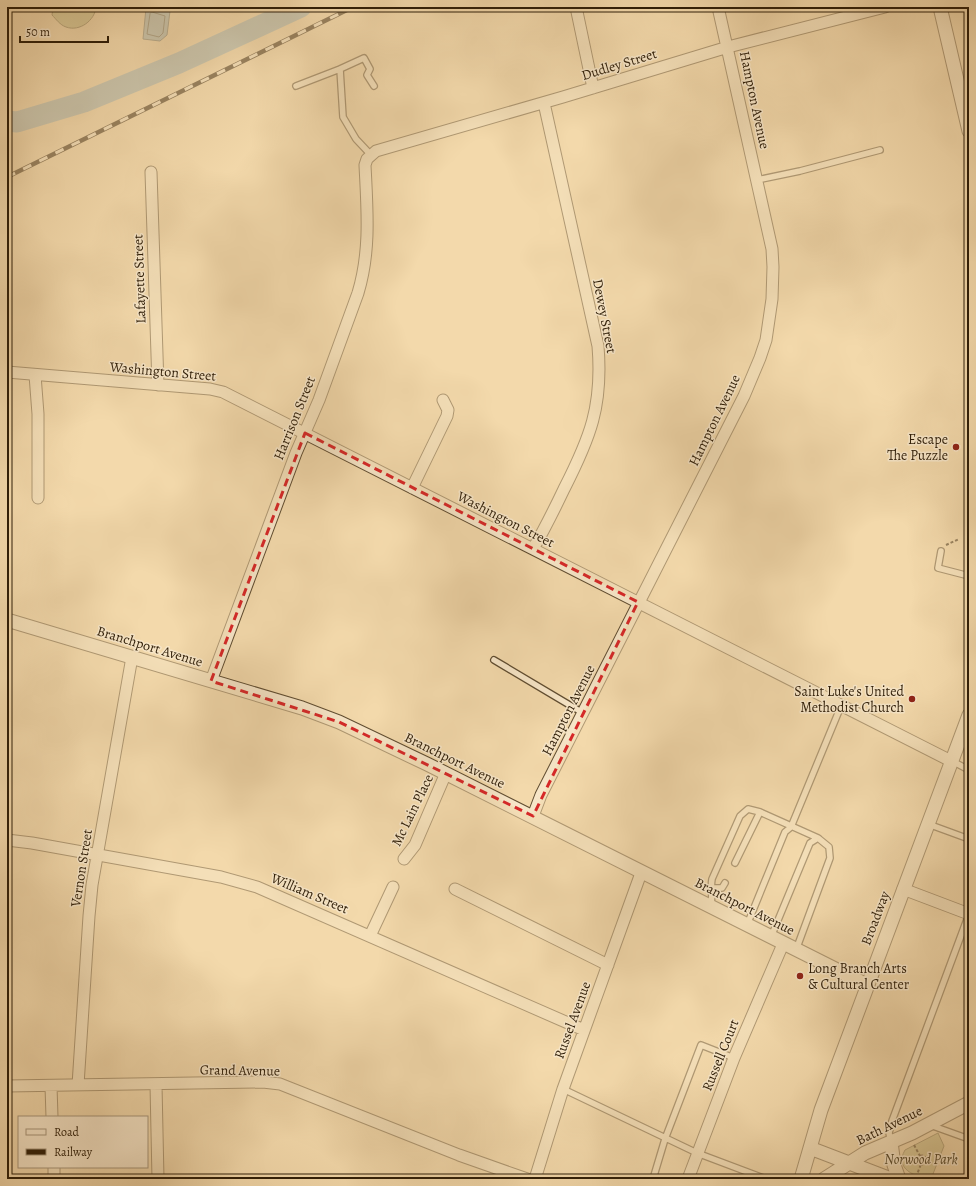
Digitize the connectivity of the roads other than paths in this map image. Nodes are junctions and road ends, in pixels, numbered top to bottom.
1 (576, 7) edge
2 (718, 7) edge
3 (885, 7) edge
4 (940, 7) edge
5 (728, 47) junction
6 (340, 69) junction
7 (296, 86) dead end
8 (374, 86) dead end
9 (593, 88) junction
10 (544, 103) junction
11 (969, 131) edge
12 (880, 150) dead end
13 (369, 157) junction
14 (151, 172) dead end
15 (757, 180) junction
16 (7, 372) edge
17 (35, 375) junction
18 (158, 385) junction
19 (443, 400) dead end
20 (304, 433) junction
21 (412, 488) junction
22 (38, 498) dead end
23 (533, 549) junction
24 (942, 551) road end
25 (969, 576) edge
26 (638, 602) junction
27 (7, 620) edge
28 (132, 657) junction
29 (494, 660) dead end
30 (211, 681) junction
31 (841, 706) junction
32 (583, 713) junction
33 (969, 715) edge
34 (951, 761) junction
35 (969, 770) edge
36 (446, 773) junction
37 (760, 812) junction
38 (533, 816) junction
39 (928, 823) junction
40 (791, 827) junction
41 (808, 833) junction
42 (818, 838) junction
43 (969, 839) edge
44 (7, 840) edge
45 (810, 843) junction
46 (97, 855) junction
47 (404, 859) dead end
48 (735, 863) dead end
49 (641, 872) junction
50 (725, 883) dead end
51 (393, 887) dead end
52 (711, 888) junction
53 (455, 889) dead end
54 (903, 889) junction
55 (710, 907) junction
56 (969, 914) edge
57 (747, 925) junction
58 (370, 936) junction
59 (777, 941) junction
60 (796, 950) junction
61 (608, 965) junction
62 (867, 985) junction
63 (584, 1030) junction
64 (734, 1058) junction
65 (78, 1085) junction
66 (156, 1085) junction
67 (7, 1086) edge
68 (51, 1086) junction
69 (563, 1089) junction
70 (968, 1106) edge
71 (52, 1116) edge
72 (928, 1124) junction
73 (665, 1139) junction
74 (969, 1139) edge
75 (891, 1142) junction
76 (810, 1148) junction
77 (697, 1153) junction
78 (850, 1163) junction
79 (54, 1168) edge
80 (54, 1179) edge
81 (158, 1179) edge
82 (527, 1179) edge
83 (535, 1179) edge
84 (653, 1179) edge
85 (688, 1179) edge
86 (766, 1179) edge
87 (801, 1179) edge
88 (824, 1179) edge
89 (891, 1179) edge
90 (898, 1179) edge

1 - 9 street
2 - 5 street, Hampton Avenue
3 - 5 street, Dudley Street
4 - 11 street
5 - 9 street, Dudley Street
5 - 15 street, Hampton Avenue
6 - 7 lane
6 - 8 lane
6 - 13 lane
9 - 10 street, Dudley Street
10 - 13 street, Dudley Street
10 - 23 street, Dewey Street
12 - 15 lane
13 - 20 street, Harrison Street
14 - 18 street, Lafayette Street
15 - 26 street, Hampton Avenue
16 - 17 street, Washington Street
17 - 18 street, Washington Street
17 - 22 street
18 - 20 street, Washington Street
19 - 21 street
20 - 21 street, Washington Street
20 - 30 street, Harrison Street
21 - 23 street, Washington Street
23 - 26 street, Washington Street
24 - 25 lane
26 - 31 street, Washington Street
26 - 32 street, Hampton Avenue
27 - 28 street, Branchport Avenue
28 - 30 street, Branchport Avenue
28 - 46 street, Vernon Street
29 - 32 lane
30 - 36 street, Branchport Avenue
31 - 34 street, Washington Street
31 - 40 lane
32 - 38 street, Hampton Avenue
33 - 34 street, Broadway
34 - 35 lane, Washington Street
34 - 39 street, Broadway
36 - 38 street, Branchport Avenue
36 - 47 street, Mc Lain Place
37 - 40 lane
37 - 48 lane
37 - 52 lane
38 - 49 street, Branchport Avenue
39 - 43 lane
39 - 54 street, Broadway
40 - 41 lane
40 - 57 lane
41 - 42 lane
41 - 45 lane
42 - 45 lane
42 - 60 lane
44 - 46 street, William Street
45 - 59 lane
46 - 58 street, William Street
46 - 65 street, Vernon Street
49 - 55 street, Branchport Avenue
49 - 61 street, Russel Avenue
50 - 52 lane
51 - 58 street
52 - 55 lane
53 - 61 street
54 - 56 street
54 - 62 street, Broadway
55 - 57 street, Branchport Avenue
56 - 75 lane
57 - 59 street, Branchport Avenue
58 - 63 street, William Street
59 - 60 street, Branchport Avenue
59 - 64 street, Russell Court
60 - 62 street, Branchport Avenue
61 - 63 street, Russel Avenue
62 - 76 street, Broadway
63 - 69 street, Russel Avenue
64 - 73 lane
64 - 77 street, Russell Court
65 - 66 street, Grand Avenue
65 - 68 street, Grand Avenue
66 - 81 street
66 - 82 street, Grand Avenue
67 - 68 street, Grand Avenue
68 - 71 street
69 - 73 lane
69 - 83 street, Russel Avenue
70 - 72 street, Bath Avenue
72 - 74 lane
72 - 75 street, Bath Avenue
73 - 77 lane
73 - 84 lane
75 - 78 street, Bath Avenue
75 - 90 street
76 - 78 street
76 - 87 street, Broadway
77 - 85 street, Russell Court
77 - 86 lane
78 - 88 street, Bath Avenue
78 - 89 street
79 - 80 street

